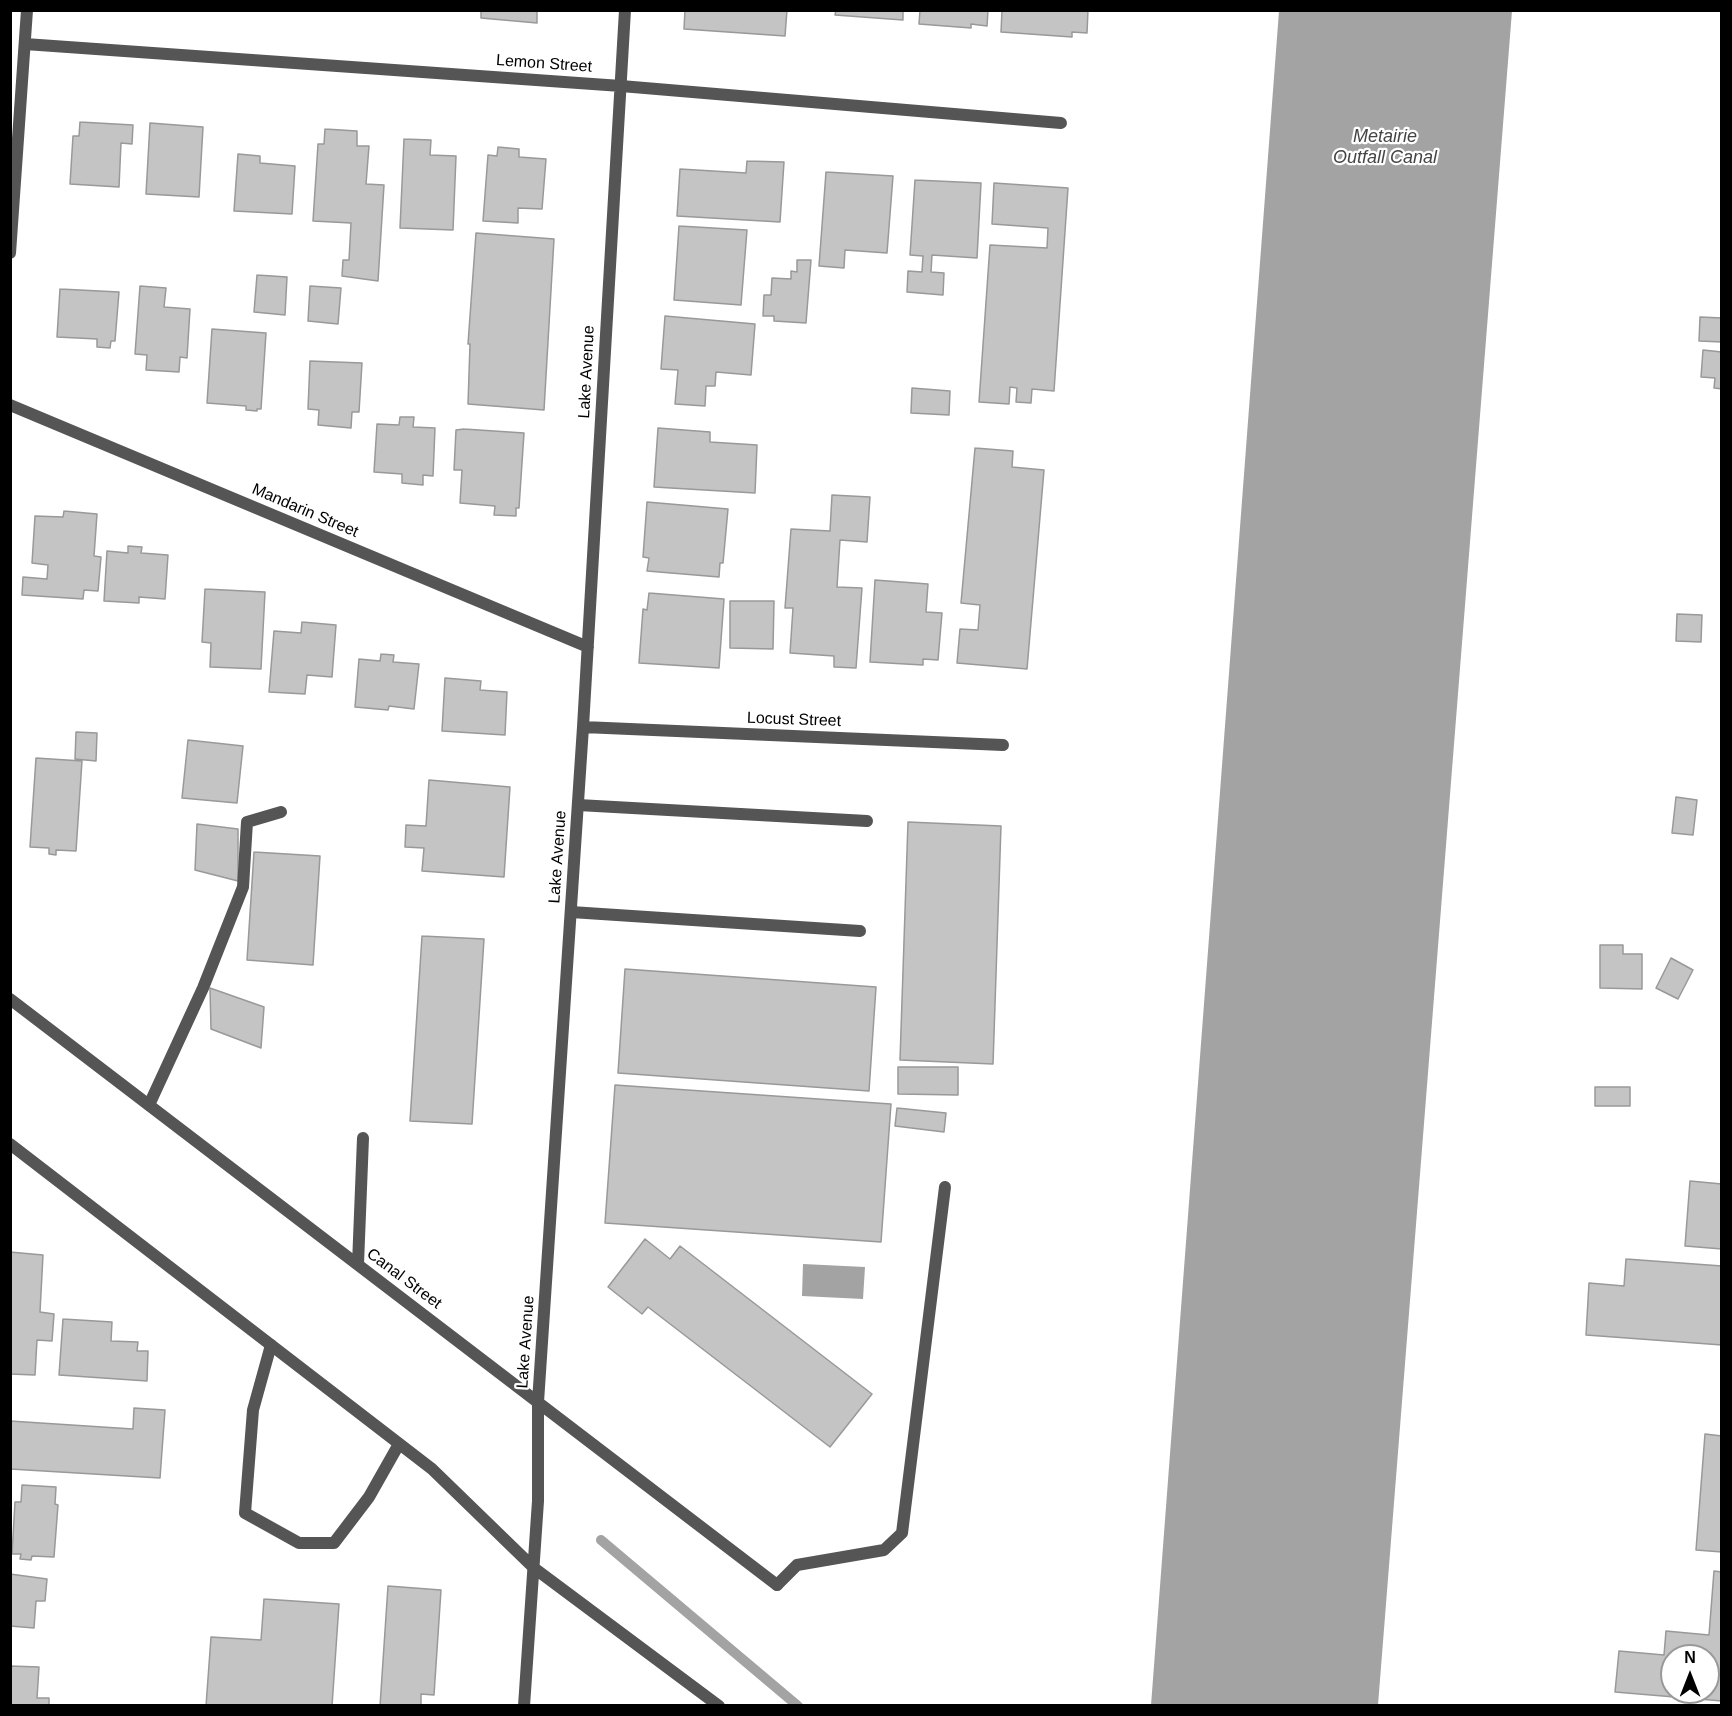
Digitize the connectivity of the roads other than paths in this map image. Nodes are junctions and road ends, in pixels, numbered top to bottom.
1 (27, 10) edge
2 (625, 10) edge
3 (25, 44) junction
4 (621, 86) junction
5 (1060, 123) dead end
6 (10, 253) edge
7 (10, 405) edge
8 (588, 647) junction
9 (583, 727) junction
10 (1003, 745) dead end
11 (578, 804) junction
12 (281, 812) dead end
13 (867, 821) dead end
14 (571, 912) junction
15 (860, 931) dead end
16 (10, 999) edge
17 (149, 1105) junction
18 (363, 1138) dead end
19 (10, 1144) edge
20 (945, 1187) dead end
21 (358, 1264) junction
22 (271, 1345) junction
23 (538, 1402) junction
24 (399, 1444) junction
25 (534, 1569) junction
26 (524, 1706) edge
27 (720, 1706) edge

1 - 3 street
2 - 4 street, Lake Avenue
3 - 4 street, Lemon Street
3 - 6 street
4 - 5 street, Lemon Street
4 - 8 street, Lake Avenue
7 - 8 street, Mandarin Street
8 - 9 street, Lake Avenue
9 - 10 street, Locust Street
9 - 11 street, Lake Avenue
11 - 13 street
11 - 14 street, Lake Avenue
12 - 17 street
14 - 15 street
14 - 23 street, Lake Avenue
16 - 17 street, Canal Street
17 - 21 street, Canal Street
18 - 21 street
19 - 22 street
20 - 23 street, Canal Street
21 - 23 street, Canal Street
22 - 24 street
22 - 24 street
23 - 25 street, Lake Avenue
24 - 25 street
25 - 26 street, Lake Avenue
25 - 27 street

